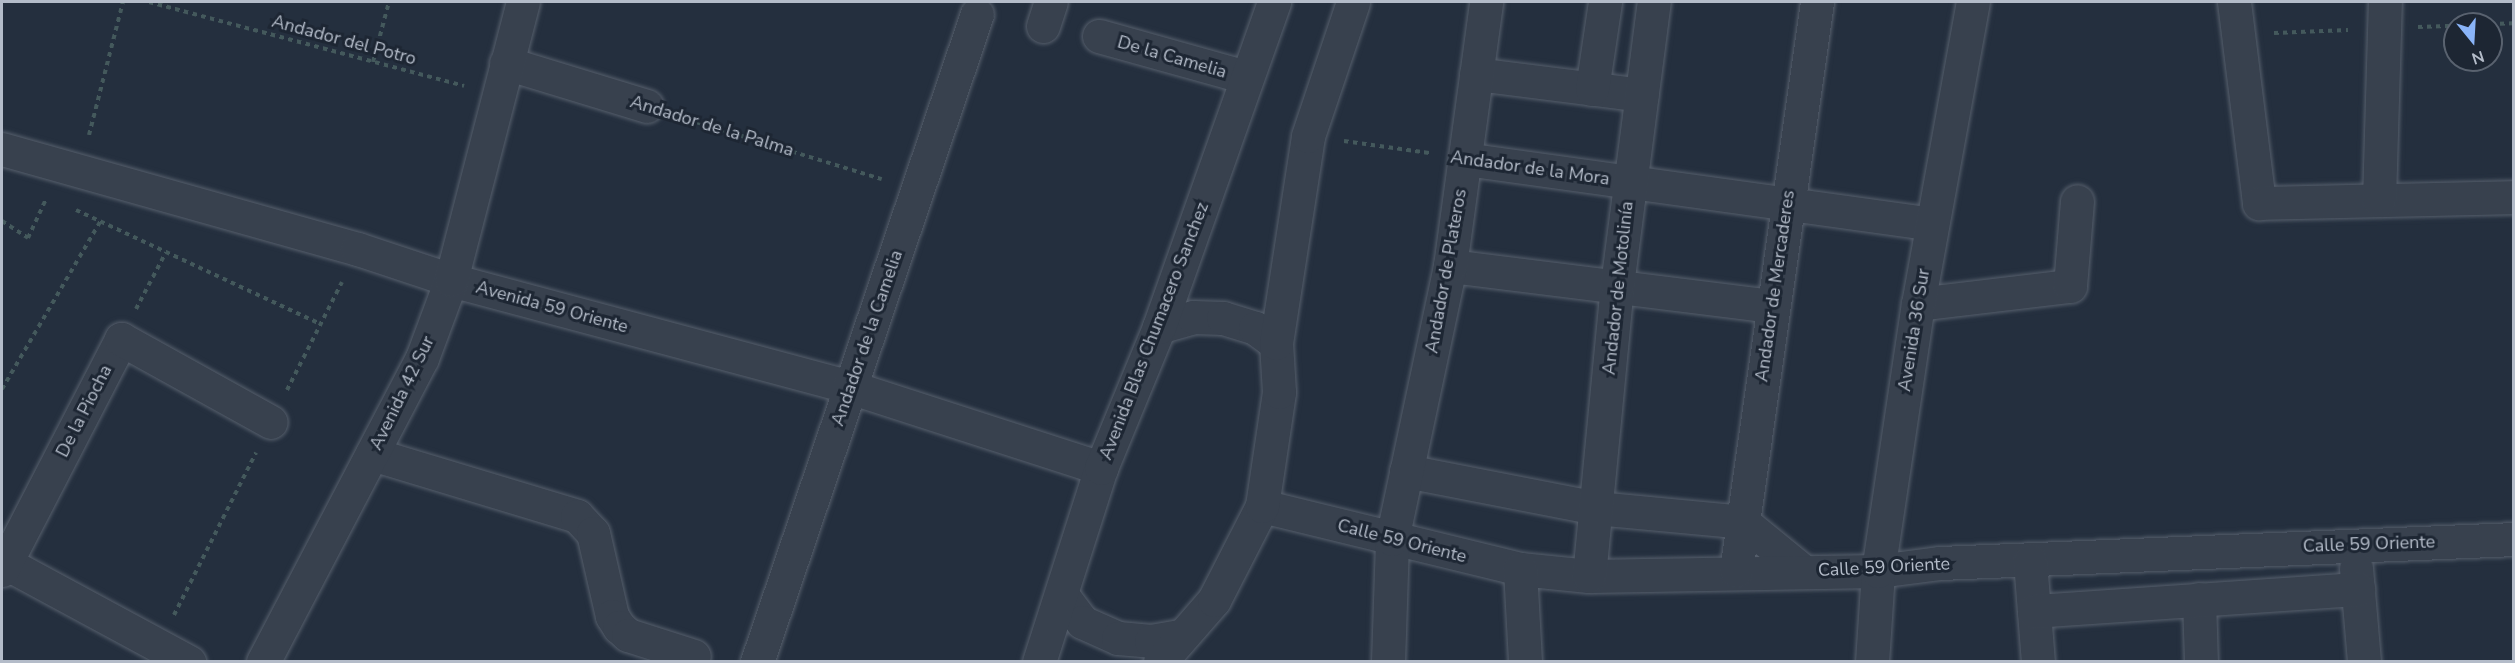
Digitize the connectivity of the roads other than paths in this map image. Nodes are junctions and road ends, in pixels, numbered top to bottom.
1 (523, 2) edge
2 (1274, 2) edge
3 (1353, 2) edge
4 (1486, 2) edge
5 (1605, 2) edge
6 (1654, 2) edge
7 (1817, 2) edge
8 (1973, 2) edge
9 (2234, 2) edge
10 (977, 14) dead end
11 (2393, 19) edge
12 (1099, 36) dead end
13 (506, 63) junction
14 (1476, 74) junction
15 (1246, 77) junction
16 (1592, 89) junction
17 (1642, 95) junction
18 (647, 106) road end
19 (2, 149) edge
20 (1465, 159) junction
21 (1630, 182) junction
22 (2514, 196) edge
23 (2379, 200) junction
24 (2077, 201) dead end
25 (1786, 204) junction
26 (1931, 224) junction
27 (1450, 266) junction
28 (452, 280) junction
29 (1617, 285) junction
30 (1918, 304) junction
31 (1771, 306) junction
32 (1159, 327) junction
33 (1276, 343) junction
34 (850, 387) junction
35 (271, 422) dead end
36 (372, 454) junction
37 (1101, 468) junction
38 (1406, 471) junction
39 (1262, 506) junction
40 (1596, 508) junction
41 (1743, 522) junction
42 (1392, 539) junction
43 (2514, 539) edge
44 (2355, 544) junction
45 (2030, 561) junction
46 (3, 565) edge
47 (1520, 569) junction
48 (1736, 571) junction
49 (1803, 571) junction
50 (1878, 571) junction
51 (1589, 576) junction
52 (2358, 589) junction
53 (1062, 595) junction
54 (2199, 599) junction
55 (2034, 611) junction
56 (1180, 636) junction
57 (694, 656) dead end
58 (189, 662) edge
59 (263, 662) edge
60 (757, 662) edge
61 (1039, 662) edge
62 (1160, 662) edge
63 (1388, 662) edge
64 (1525, 662) edge
65 (1872, 662) edge
66 (2037, 662) edge
67 (2201, 662) edge
68 (2364, 662) edge

1 - 13 street, Avenida 42 Sur
2 - 15 street, Avenida Blas Chumacero Sanchez
3 - 33 street
4 - 14 street, Andador de Plateros
5 - 16 street
6 - 17 street, Andador de Motolinía
7 - 25 street, Andador de Mercaderes
8 - 26 street, Avenida 36 Sur
9 - 23 street
10 - 34 street, Andador de la Camelia
11 - 23 street
12 - 15 street, De la Camelia
13 - 18 street, Andador de la Palma
13 - 28 street, Avenida 42 Sur
14 - 16 street
14 - 20 street, Andador de Plateros
15 - 32 street, Avenida Blas Chumacero Sanchez
16 - 17 street
17 - 21 street, Andador de Motolinía
19 - 28 street, Avenida 59 Oriente
20 - 21 street, Andador de la Mora
20 - 27 street, Andador de Plateros
21 - 25 street, Andador de la Mora
21 - 29 street, Andador de Motolinía
22 - 23 street
24 - 30 street
25 - 26 street, Andador de la Mora
25 - 31 street, Andador de Mercaderes
26 - 30 street, Avenida 36 Sur
27 - 29 street
27 - 38 street, Andador de Plateros
28 - 34 street, Avenida 59 Oriente
28 - 36 street, Avenida 42 Sur
29 - 31 street
29 - 40 street, Andador de Motolinía
30 - 50 street, Avenida 36 Sur
31 - 41 street, Andador de Mercaderes
32 - 33 street
32 - 37 street, Avenida Blas Chumacero Sanchez
33 - 39 street
34 - 37 street, Avenida 59 Oriente
34 - 60 street, Andador de la Camelia
35 - 46 street, De la Piocha
36 - 57 street
36 - 59 street, Avenida 42 Sur
37 - 53 street, Avenida Blas Chumacero Sanchez
38 - 40 street
38 - 42 street, Andador de Plateros
39 - 42 street, Calle 59 Oriente
39 - 56 street
40 - 41 street
40 - 51 street, Andador de Motolinía
41 - 48 street, Andador de Mercaderes
41 - 49 street
42 - 47 street, Calle 59 Oriente
42 - 63 street, Andador de Plateros
43 - 44 street, Calle 59 Oriente
44 - 45 street, Calle 59 Oriente
44 - 52 street
45 - 50 street, Calle 59 Oriente
45 - 55 street
46 - 58 street
47 - 51 street, Calle 59 Oriente
47 - 64 street
48 - 49 street, Calle 59 Oriente
48 - 51 street, Calle 59 Oriente
49 - 50 street, Calle 59 Oriente
50 - 65 street, Avenida 36 Sur
52 - 54 street
52 - 68 street
53 - 56 street
53 - 61 street, Avenida Blas Chumacero Sanchez
54 - 55 street
54 - 67 street
55 - 66 street
56 - 62 street

